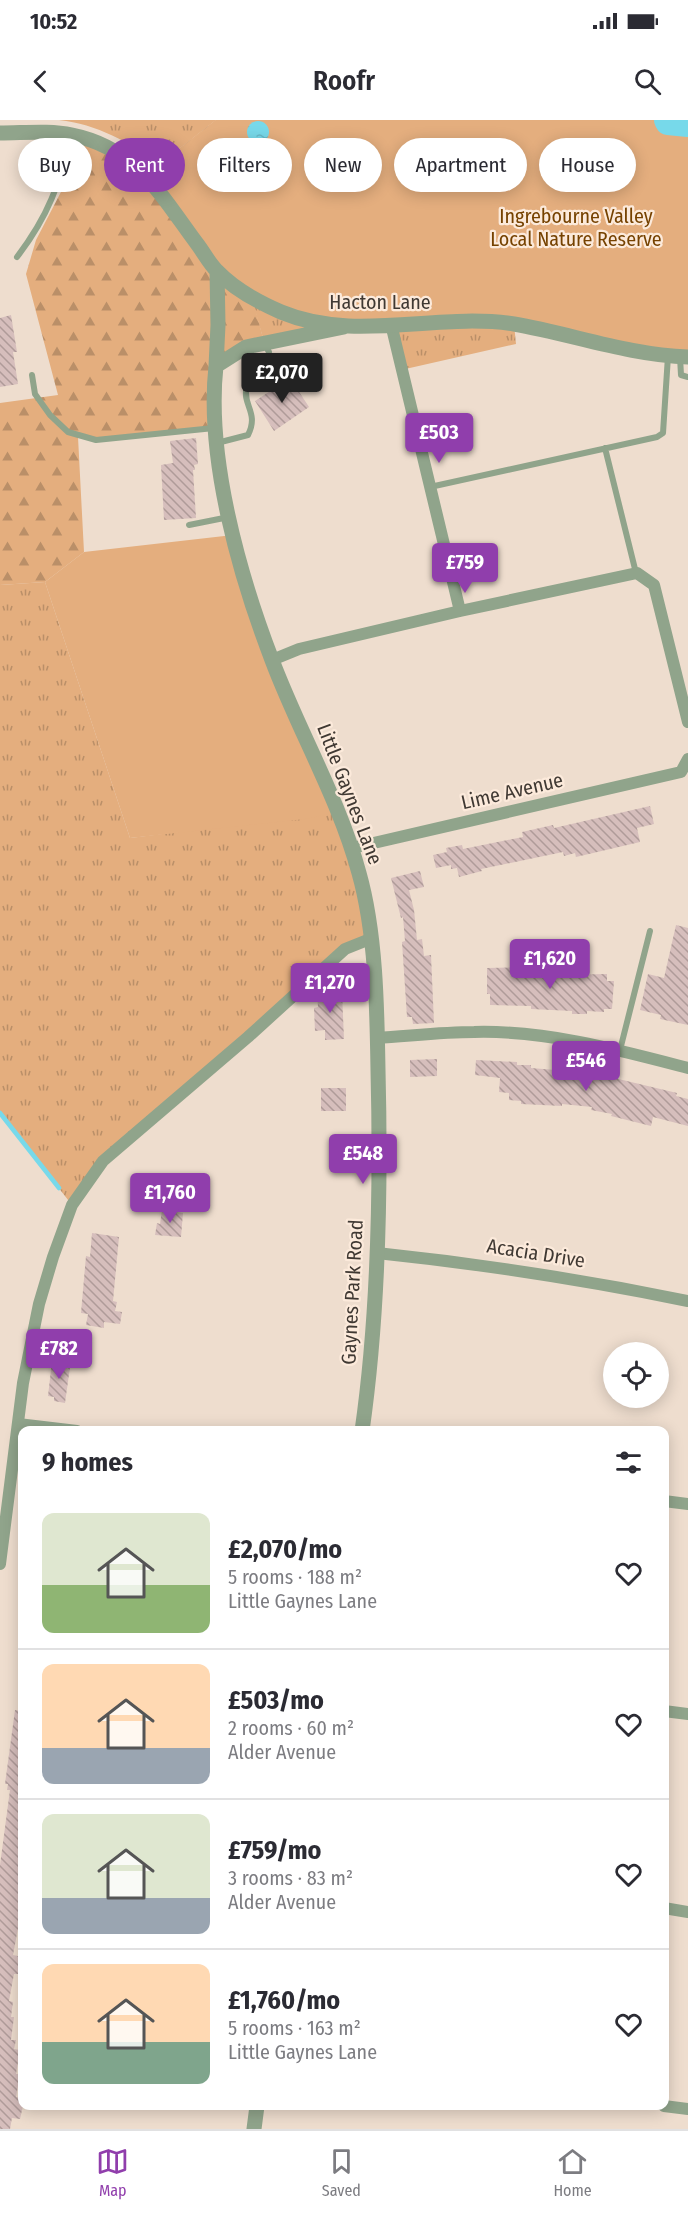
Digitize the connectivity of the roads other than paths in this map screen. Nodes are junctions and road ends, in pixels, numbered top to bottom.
1 (0, 133) edge
2 (71, 134) junction
3 (16, 257) dead end
4 (216, 271) junction
5 (391, 324) junction
6 (344, 327) junction
7 (264, 342) junction
8 (678, 356) edge
9 (216, 366) junction
10 (32, 375) dead end
11 (688, 377) edge
12 (216, 436) junction
13 (605, 448) junction
14 (429, 487) junction
15 (229, 517) junction
16 (189, 525) dead end
17 (637, 573) junction
18 (460, 611) junction
19 (272, 660) junction
20 (688, 722) edge
21 (688, 759) edge
22 (352, 848) junction
23 (650, 931) dead end
24 (370, 939) junction
25 (377, 1038) junction
26 (619, 1051) junction
27 (688, 1068) edge
28 (377, 1253) junction
29 (688, 1301) edge
30 (18, 1424) junction
31 (35, 1426) edge
32 (363, 1426) edge
33 (4, 1493) edge
34 (669, 1502) edge
35 (688, 1504) edge
36 (0, 1564) edge
37 (669, 1712) edge
38 (688, 1714) edge
39 (669, 1909) edge
40 (688, 1912) edge
41 (669, 2107) edge
42 (688, 2109) edge
43 (256, 2110) edge
44 (254, 2129) edge

1 - 2 street, Hacton Lane
2 - 3 lane
2 - 4 street, Hacton Lane
4 - 6 street, Hacton Lane
4 - 9 street, Little Gaynes Lane
5 - 6 street, Hacton Lane
5 - 8 street, Hacton Lane
5 - 14 street
6 - 7 street
7 - 9 street
7 - 12 lane
8 - 11 lane
8 - 13 lane
9 - 12 street, Little Gaynes Lane
10 - 12 lane
12 - 15 street, Little Gaynes Lane
13 - 14 lane
13 - 17 lane
14 - 18 street
15 - 16 lane
15 - 19 street, Little Gaynes Lane
17 - 18 street
17 - 20 street
18 - 19 street
19 - 22 street, Little Gaynes Lane
21 - 22 street, Lime Avenue
22 - 24 street, Little Gaynes Lane
23 - 26 lane
24 - 25 street, Gaynes Park Road
24 - 30 street
25 - 26 street
25 - 28 street, Gaynes Park Road
26 - 27 street
28 - 29 street, Acacia Drive
28 - 32 street, Gaynes Park Road
30 - 31 street
30 - 33 street
33 - 36 street
34 - 35 street
37 - 38 street
39 - 40 street
41 - 42 street
43 - 44 street

